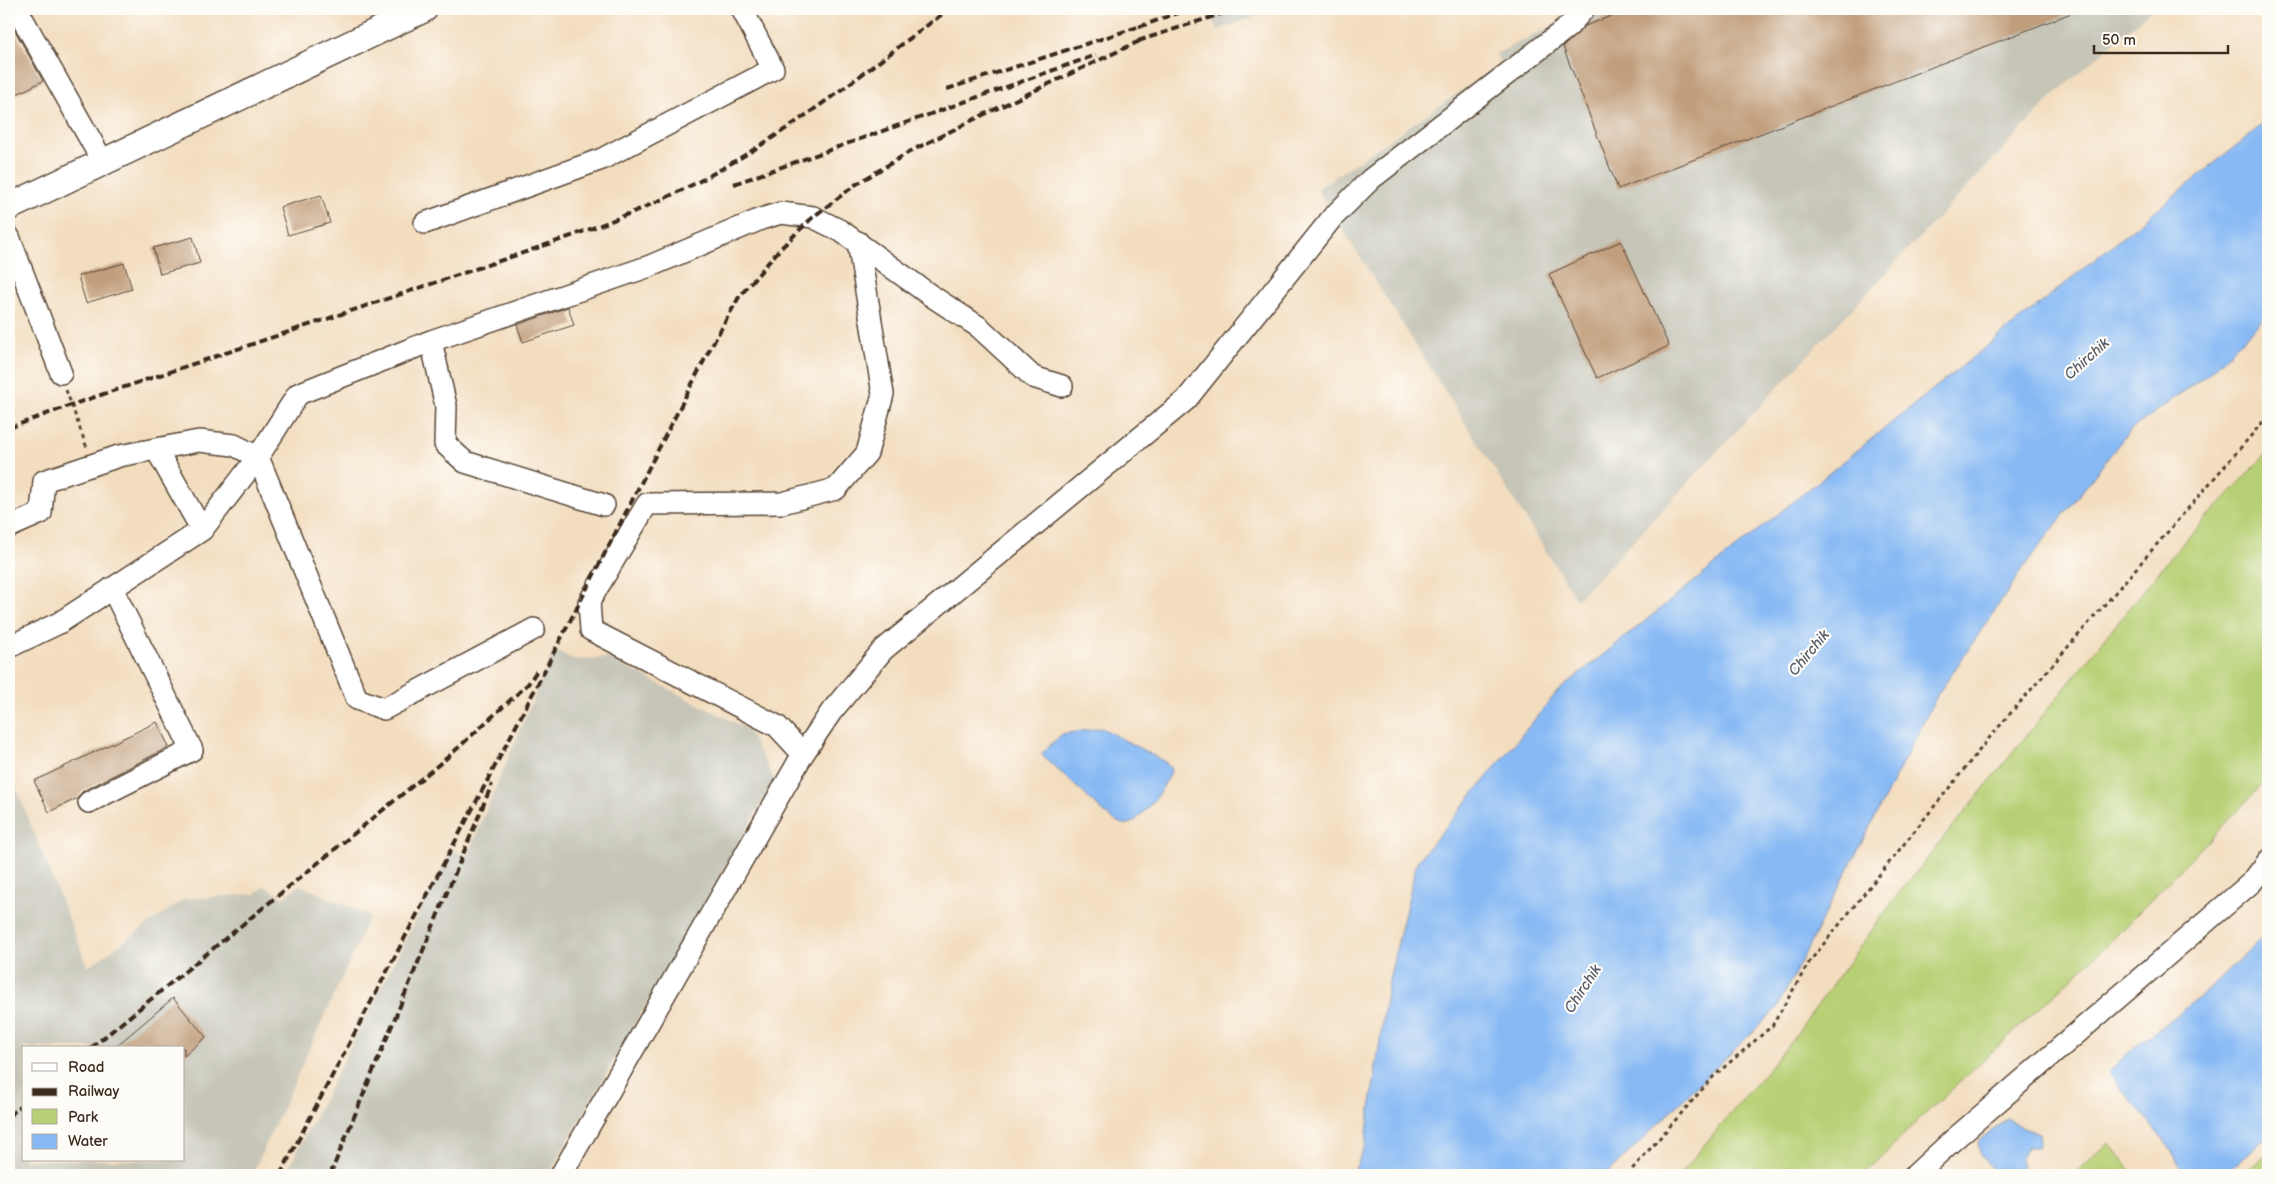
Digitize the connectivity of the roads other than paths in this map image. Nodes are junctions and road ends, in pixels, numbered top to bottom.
1 (17, 9) edge
2 (387, 9) edge
3 (424, 9) edge
4 (742, 9) edge
5 (1584, 9) edge
6 (100, 154) junction
7 (9, 189) edge
8 (9, 207) edge
9 (424, 223) dead end
10 (9, 237) edge
11 (858, 242) junction
12 (431, 341) junction
13 (61, 373) road end
14 (1062, 386) dead end
15 (156, 448) junction
16 (258, 457) junction
17 (604, 504) dead end
18 (9, 527) edge
19 (202, 530) junction
20 (112, 588) junction
21 (534, 629) dead end
22 (9, 646) edge
23 (802, 754) junction
24 (89, 802) dead end
25 (2268, 862) edge
26 (561, 1175) edge
27 (1914, 1175) edge

1 - 6 street
2 - 6 main road
3 - 6 main road
4 - 9 street
5 - 23 street
6 - 7 main road
6 - 8 main road
10 - 13 street
11 - 12 street
11 - 14 street
11 - 23 street
12 - 16 street
12 - 17 street
15 - 16 street
15 - 18 street
15 - 19 street
16 - 19 street
16 - 21 street
19 - 20 street
20 - 22 street
20 - 24 street
23 - 26 street
25 - 27 street

